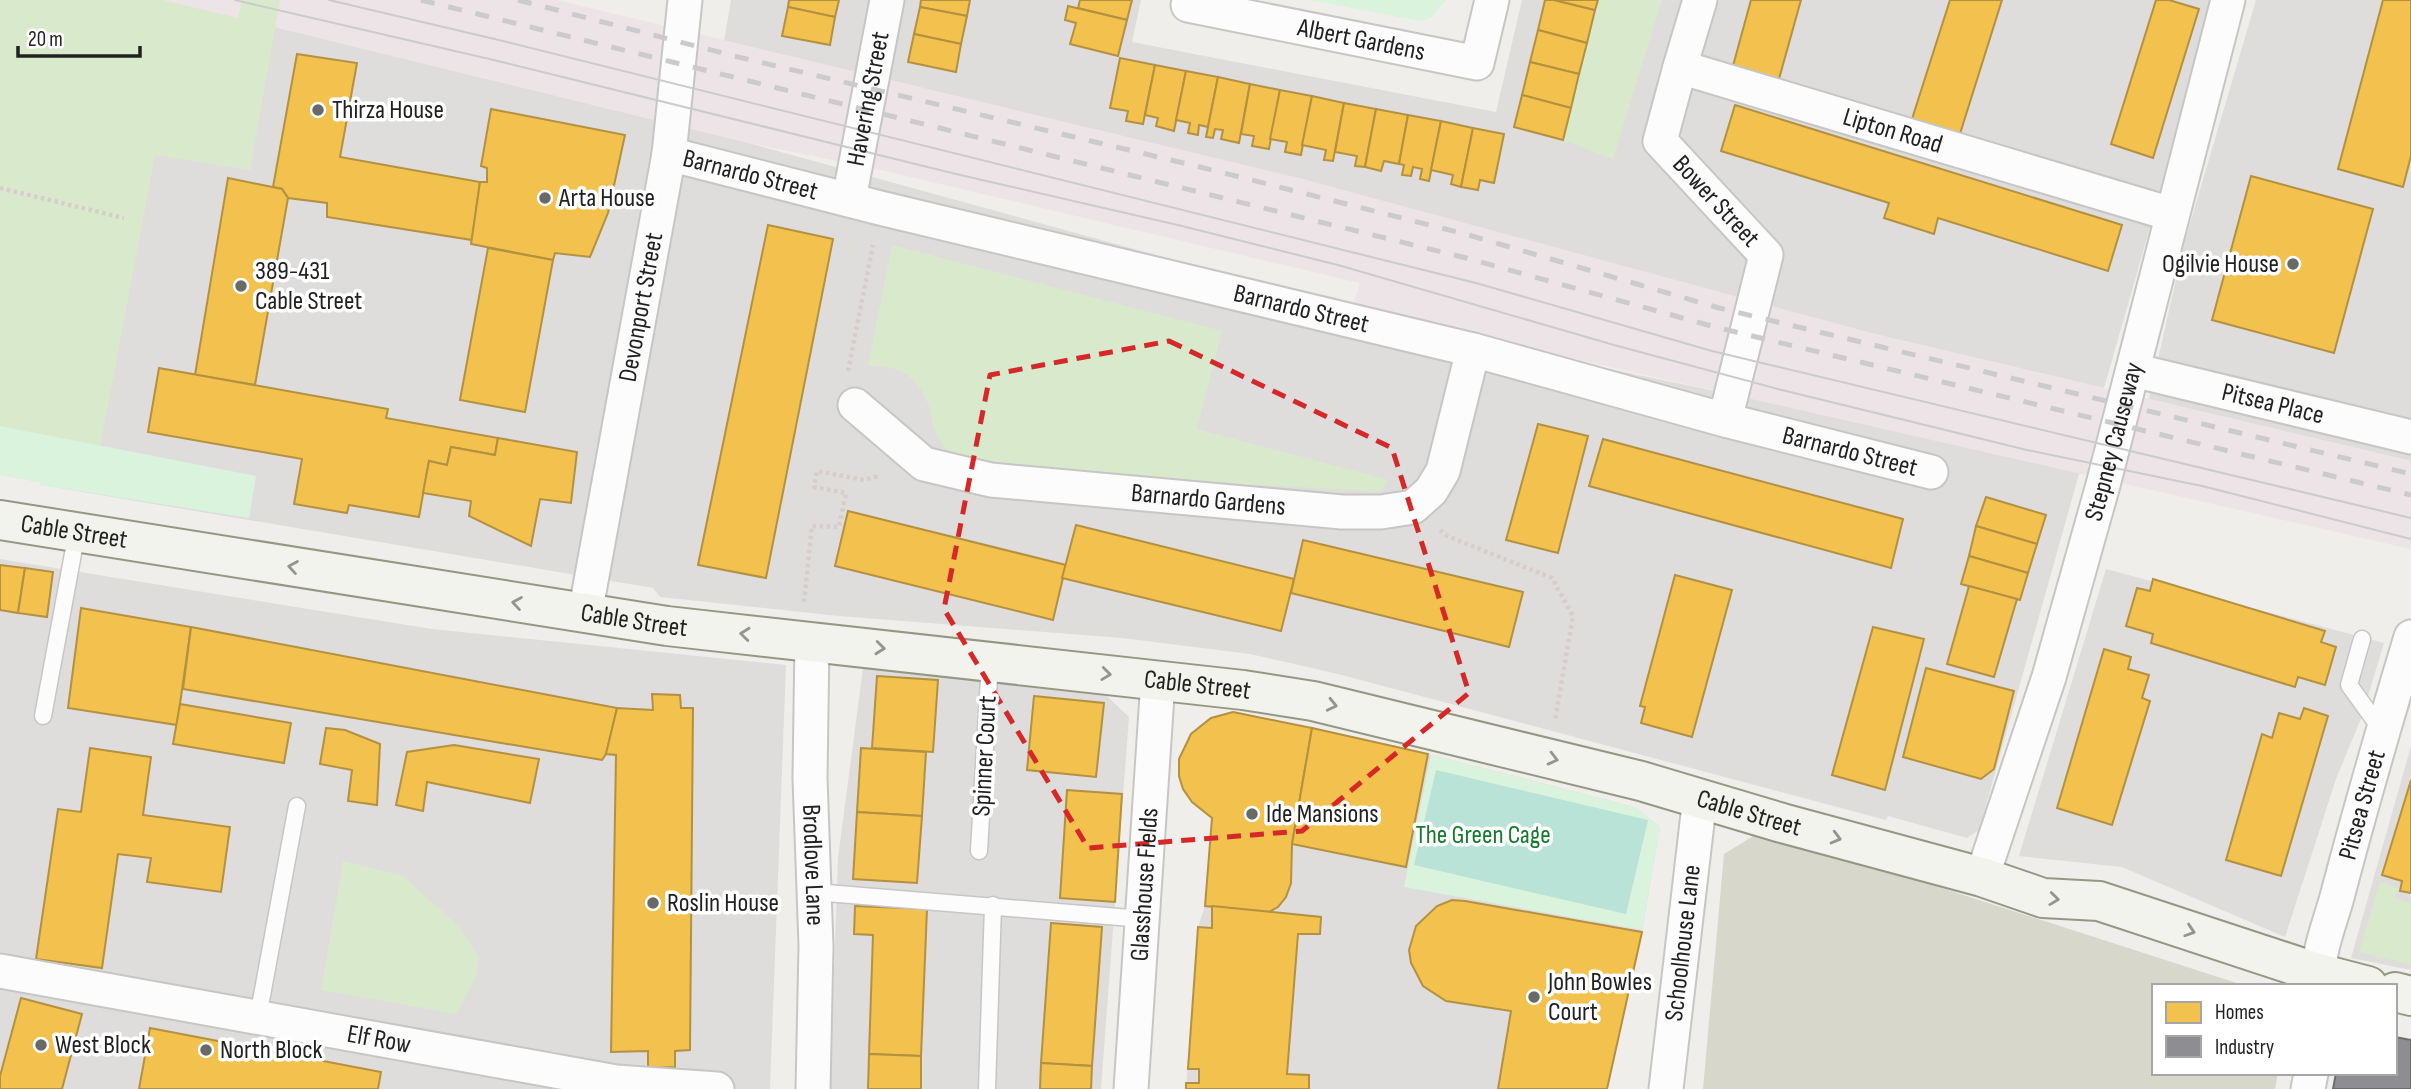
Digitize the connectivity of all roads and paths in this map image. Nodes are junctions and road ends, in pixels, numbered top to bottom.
1 (685, 0) edge
2 (887, 0) edge
3 (1189, 0) edge
4 (1492, 0) edge
5 (1700, 0) edge
6 (2228, 0) edge
7 (1680, 67) junction
8 (669, 154) junction
9 (0, 188) edge
10 (849, 199) junction
11 (880, 208) junction
12 (2171, 214) junction
13 (124, 218) dead end
14 (1474, 351) junction
15 (2133, 370) junction
16 (855, 405) joint
17 (1725, 420) junction
18 (2411, 437) edge
19 (924, 464) junction
20 (1931, 472) dead end
21 (1413, 507) junction
22 (0, 520) edge
23 (77, 532) junction
24 (585, 614) junction
25 (808, 624) junction
26 (2411, 637) edge
27 (2362, 639) dead end
28 (990, 661) junction
29 (1158, 680) junction
30 (43, 716) dead end
31 (1553, 729) dead end
32 (2383, 732) junction
33 (1700, 797) junction
34 (297, 806) dead end
35 (979, 851) dead end
36 (1982, 877) junction
37 (814, 892) junction
38 (993, 905) junction
39 (1143, 919) junction
40 (0, 971) edge
41 (2320, 979) edge
42 (2354, 984) edge
43 (258, 1017) junction
44 (717, 1089) edge
45 (813, 1089) edge
46 (987, 1089) edge
47 (1130, 1089) edge
48 (1666, 1089) edge

1 - 8 street, Devonport Street
2 - 10 street, Havering Street
3 - 4 street, Albert Gardens
5 - 7 street
6 - 12 street, Stepney Causeway
7 - 12 street, Lipton Road
7 - 17 street, Bower Street
8 - 10 street, Barnardo Street
8 - 24 street, Devonport Street
9 - 13 path
10 - 11 street, Barnardo Street
11 - 14 street, Barnardo Street
11 - 16 path
12 - 15 street, Stepney Causeway
14 - 17 street, Barnardo Street
14 - 21 street
15 - 18 street, Pitsea Place
15 - 36 street, Stepney Causeway
16 - 19 street, Barnardo Gardens
17 - 20 street, Barnardo Street
19 - 21 street, Barnardo Gardens
19 - 25 path
21 - 31 path
22 - 23 main road, Cable Street
24 -> 23 main road, Cable Street
23 - 30 lane
25 -> 24 main road, Cable Street
25 -> 28 main road, Cable Street
25 - 37 street, Brodlove Lane
26 - 32 street, Pitsea Street
27 - 32 lane
28 -> 29 main road, Cable Street
28 - 35 lane, Spinner Court
29 -> 33 main road, Cable Street
29 - 39 street, Glasshouse Fields
32 - 41 street, Pitsea Street
33 -> 36 main road, Cable Street
33 - 48 street, Schoolhouse Lane
34 - 43 lane
36 -> 41 main road, Cable Street
37 - 38 lane
37 - 45 street, Brodlove Lane
38 - 39 lane
38 - 46 lane
39 - 47 street, Glasshouse Fields
40 - 43 street, Elf Row
41 - 42 main road, Cable Street
43 - 44 street, Elf Row

